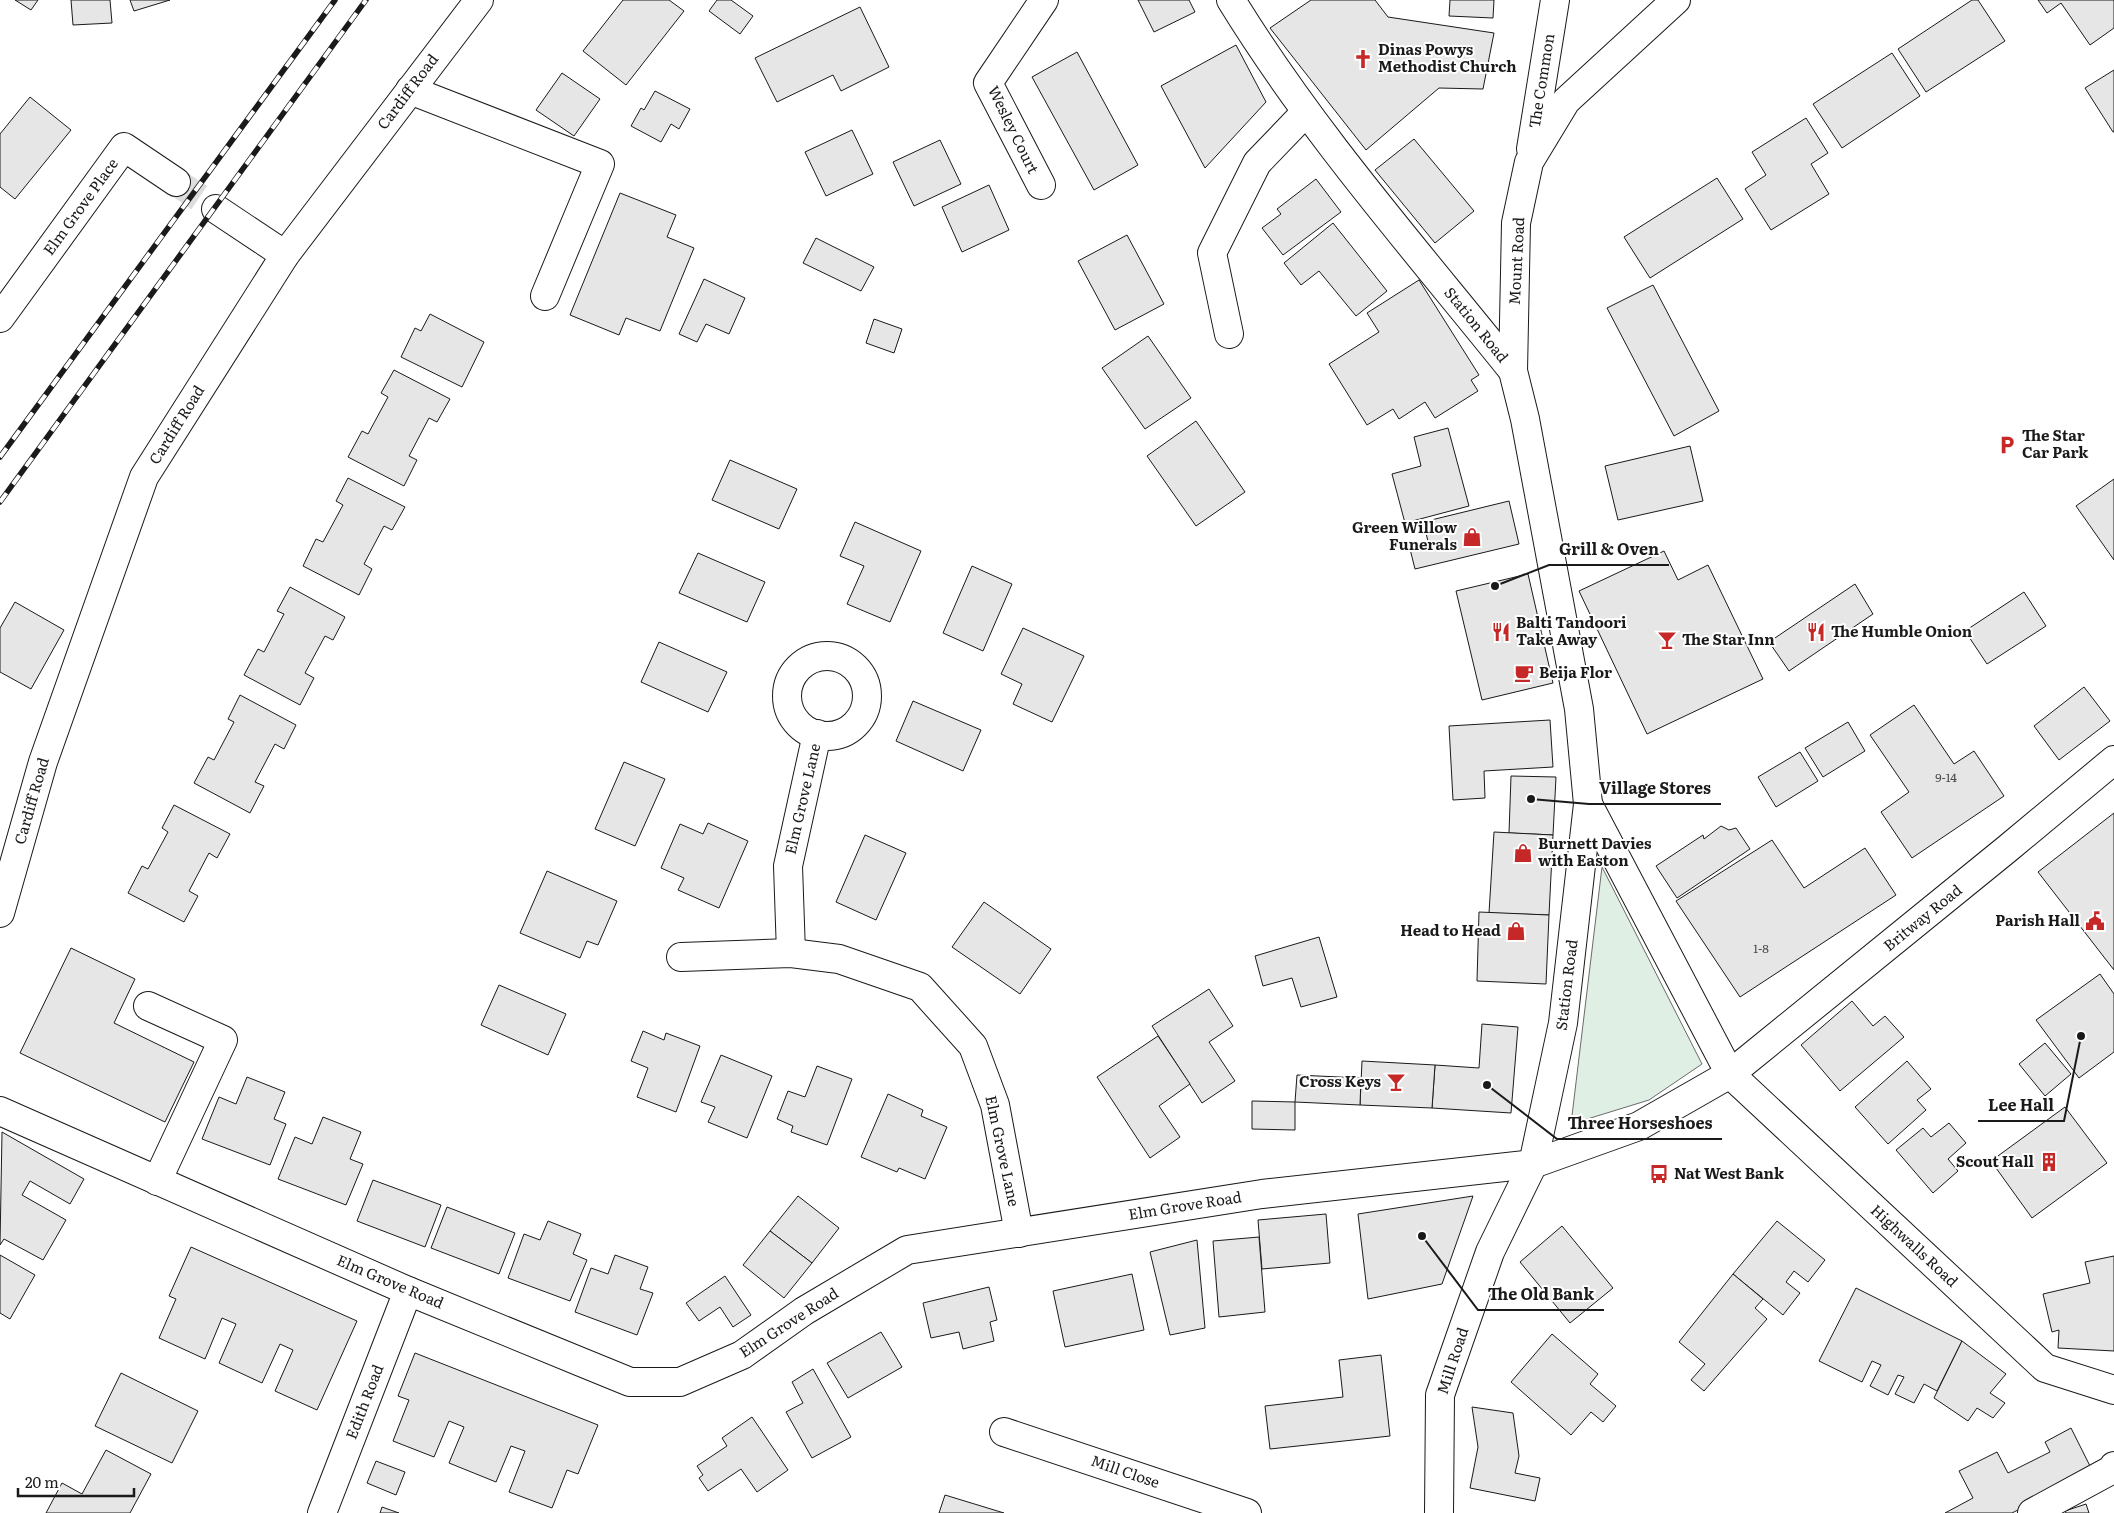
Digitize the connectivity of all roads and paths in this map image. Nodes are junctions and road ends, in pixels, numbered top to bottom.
1 (479, 0) edge
2 (1044, 0) edge
3 (1231, 0) edge
4 (1555, 0) edge
5 (1676, 0) edge
6 (410, 90) junction
7 (1305, 113) junction
8 (1529, 162) junction
9 (176, 182) tunnel mouth
10 (1040, 185) dead end
11 (216, 209) tunnel mouth
12 (285, 255) junction
13 (545, 296) dead end
14 (0, 318) edge
15 (1228, 334) dead end
16 (1513, 371) junction
17 (817, 734) dead end
18 (2114, 760) edge
19 (1588, 804) junction
20 (0, 913) edge
21 (791, 953) junction
22 (681, 957) dead end
23 (148, 1006) dead end
24 (1730, 1074) junction
25 (0, 1111) edge
26 (1533, 1164) junction
27 (157, 1181) junction
28 (1019, 1233) junction
29 (408, 1291) junction
30 (2114, 1390) edge
31 (1004, 1432) dead end
32 (2114, 1466) edge
33 (322, 1513) edge
34 (1247, 1513) edge
35 (1438, 1513) edge
36 (2032, 1513) edge

1 - 6 street, Cardiff Road
2 - 10 street, Wesley Court
3 - 7 street, Station Road
4 - 8 street, The Common
5 - 8 street, Mount Road
6 - 12 street, Cardiff Road
6 - 13 street
7 - 15 street
7 - 16 street, Station Road
8 - 16 street, Mount Road
9 - 14 street, Elm Grove Place
11 - 12 street
12 - 20 street, Cardiff Road
16 - 19 street, Station Road
17 - 21 street, Elm Grove Lane
18 - 24 street, Britway Road
19 - 24 street, Station Road
19 - 26 street, Station Road
21 - 22 street, Elm Grove Lane
21 - 28 street, Elm Grove Lane
23 - 27 street
24 - 26 street, Britway Road
24 - 30 street, Highwalls Road
25 - 27 street, Elm Grove Road
26 - 28 street, Elm Grove Road
26 - 35 street, Mill Road
27 - 29 street, Elm Grove Road
28 - 29 street, Elm Grove Road
29 - 33 street, Edith Road
31 - 34 street, Mill Close
32 - 36 street

